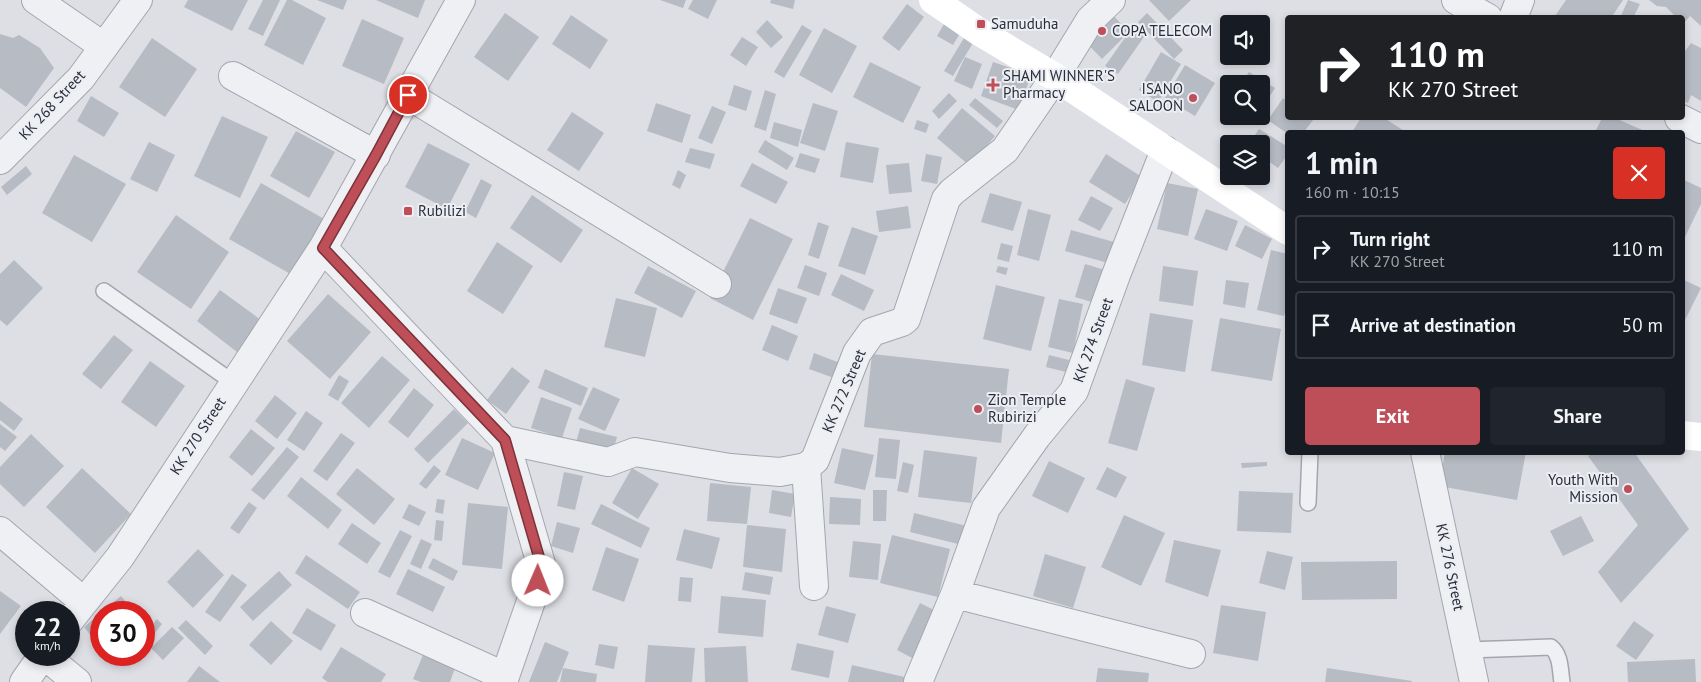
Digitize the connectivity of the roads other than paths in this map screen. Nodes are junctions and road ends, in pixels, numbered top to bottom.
1 (36, 0) edge
2 (138, 0) edge
3 (462, 0) edge
4 (933, 0) edge
5 (1111, 0) edge
6 (1456, 0) edge
7 (1520, 0) edge
8 (1483, 15) edge
9 (1514, 15) edge
10 (103, 46) junction
11 (233, 76) dead end
12 (1055, 77) junction
13 (408, 95) junction
14 (1683, 120) edge
15 (1701, 129) edge
16 (1165, 150) junction
17 (376, 155) junction
18 (0, 160) edge
19 (1285, 229) edge
20 (323, 248) junction
21 (717, 284) dead end
22 (104, 291) dead end
23 (234, 383) junction
24 (1685, 435) edge
25 (1701, 437) edge
26 (505, 440) junction
27 (1310, 455) edge
28 (1426, 455) edge
29 (806, 467) junction
30 (1308, 503) dead end
31 (0, 531) edge
32 (814, 586) dead end
33 (955, 594) junction
34 (66, 601) edge
35 (80, 607) edge
36 (365, 613) dead end
37 (1467, 650) junction
38 (1191, 654) dead end
39 (36, 666) edge
40 (57, 666) edge
41 (503, 679) edge
42 (24, 682) edge
43 (77, 682) edge
44 (918, 682) edge
45 (1474, 682) edge
46 (1562, 682) edge

1 - 10 street
2 - 10 street, KK 268 Street
3 - 13 street, KK 270 Street
4 - 12 main road
5 - 12 street
6 - 8 street
7 - 9 street
10 - 18 street, KK 268 Street
11 - 17 street
12 - 16 main road
12 - 29 street, KK 272 Street
13 - 17 street, KK 270 Street
13 - 21 street
14 - 15 street
16 - 19 main road
16 - 33 street, KK 274 Street
17 - 20 street, KK 270 Street
20 - 23 street, KK 270 Street
20 - 26 street
22 - 23 lane
23 - 35 street, KK 270 Street
24 - 25 main road
26 - 29 street
26 - 41 street
27 - 30 lane
28 - 37 street, KK 276 Street
29 - 32 street
31 - 34 street
33 - 38 street
33 - 44 street, KK 274 Street
36 - 41 street
37 - 45 street, KK 276 Street
37 - 46 lane
39 - 42 street
40 - 43 street

